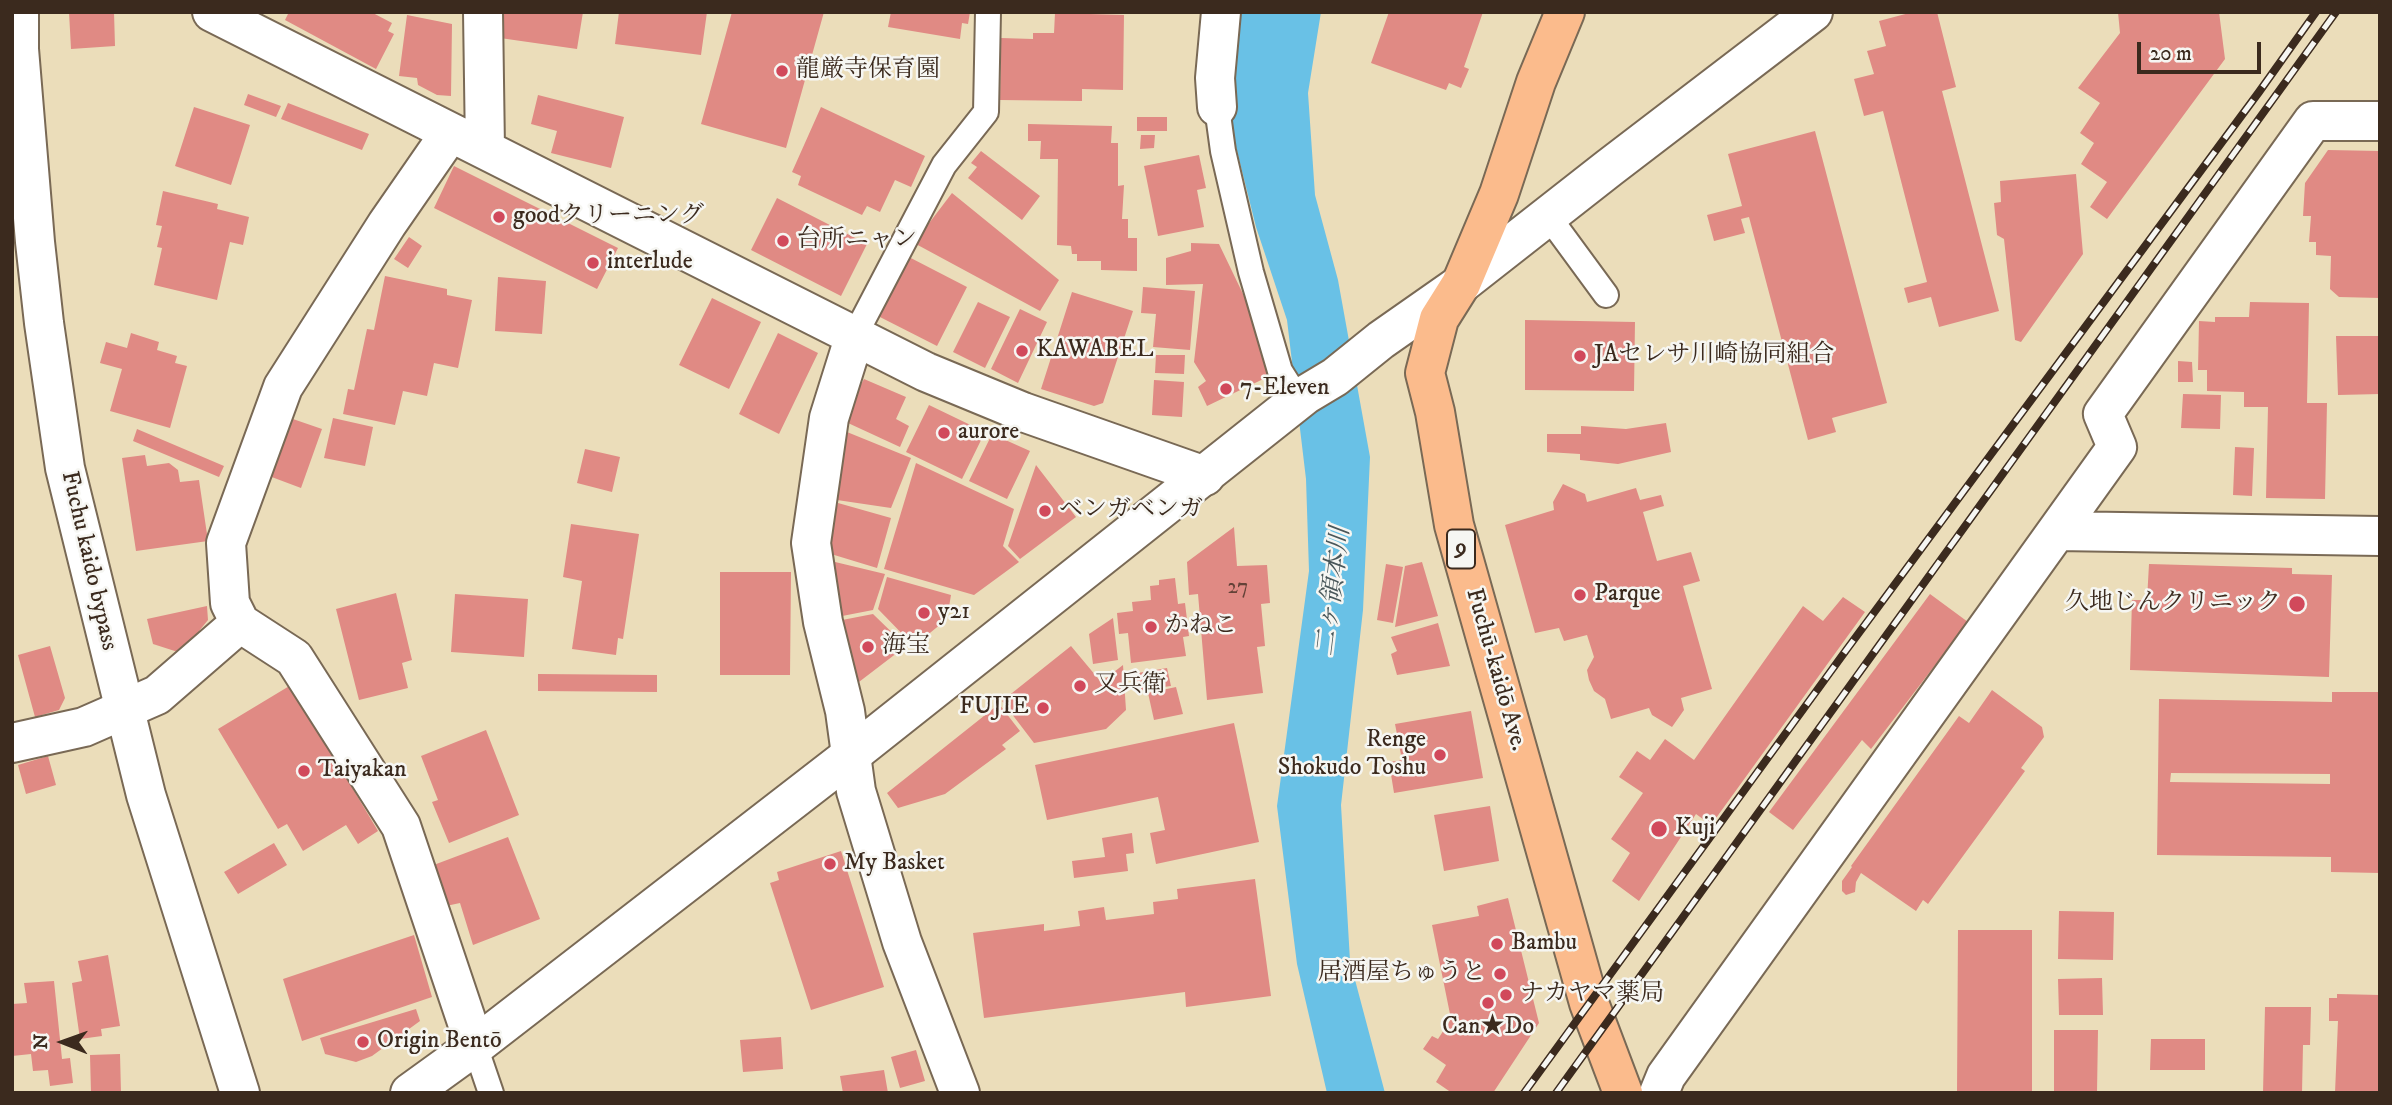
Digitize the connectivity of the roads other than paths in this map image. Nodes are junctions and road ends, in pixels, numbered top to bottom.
1 (19, 12) edge
2 (212, 12) edge
3 (483, 12) edge
4 (988, 12) edge
5 (1221, 12) edge
6 (1565, 12) edge
7 (1813, 12) edge
8 (1217, 107) joint
9 (2380, 121) edge
10 (450, 133) junction
11 (485, 149) junction
12 (1548, 216) junction
13 (1461, 284) junction
14 (1606, 295) dead end
15 (855, 335) junction
16 (1302, 398) junction
17 (1205, 476) junction
18 (2057, 531) junction
19 (2380, 536) edge
20 (240, 623) junction
21 (124, 710) junction
22 (12, 743) edge
23 (852, 755) junction
24 (475, 1046) junction
25 (240, 1093) edge
26 (410, 1093) edge
27 (491, 1093) edge
28 (960, 1093) edge
29 (1623, 1093) edge
30 (1659, 1093) edge

1 - 21 street, Fuchu kaido bypass
2 - 10 street
3 - 11 street
4 - 15 lane
5 - 8 street
6 - 13 main road, Fuchū-kaidō Ave. / 9
7 - 12 street
8 - 16 lane
9 - 18 street
10 - 11 street
10 - 20 street
11 - 15 street
12 - 13 street
12 - 14 lane
13 - 16 street
13 - 29 main road, Fuchū-kaidō Ave. / 9
15 - 17 street
15 - 23 street
16 - 17 street
17 - 23 street
18 - 19 street
18 - 30 street
20 - 21 street
20 - 24 street
21 - 22 street
21 - 25 street, Fuchu kaido bypass
23 - 24 street
23 - 28 street
24 - 26 street
24 - 27 lane

